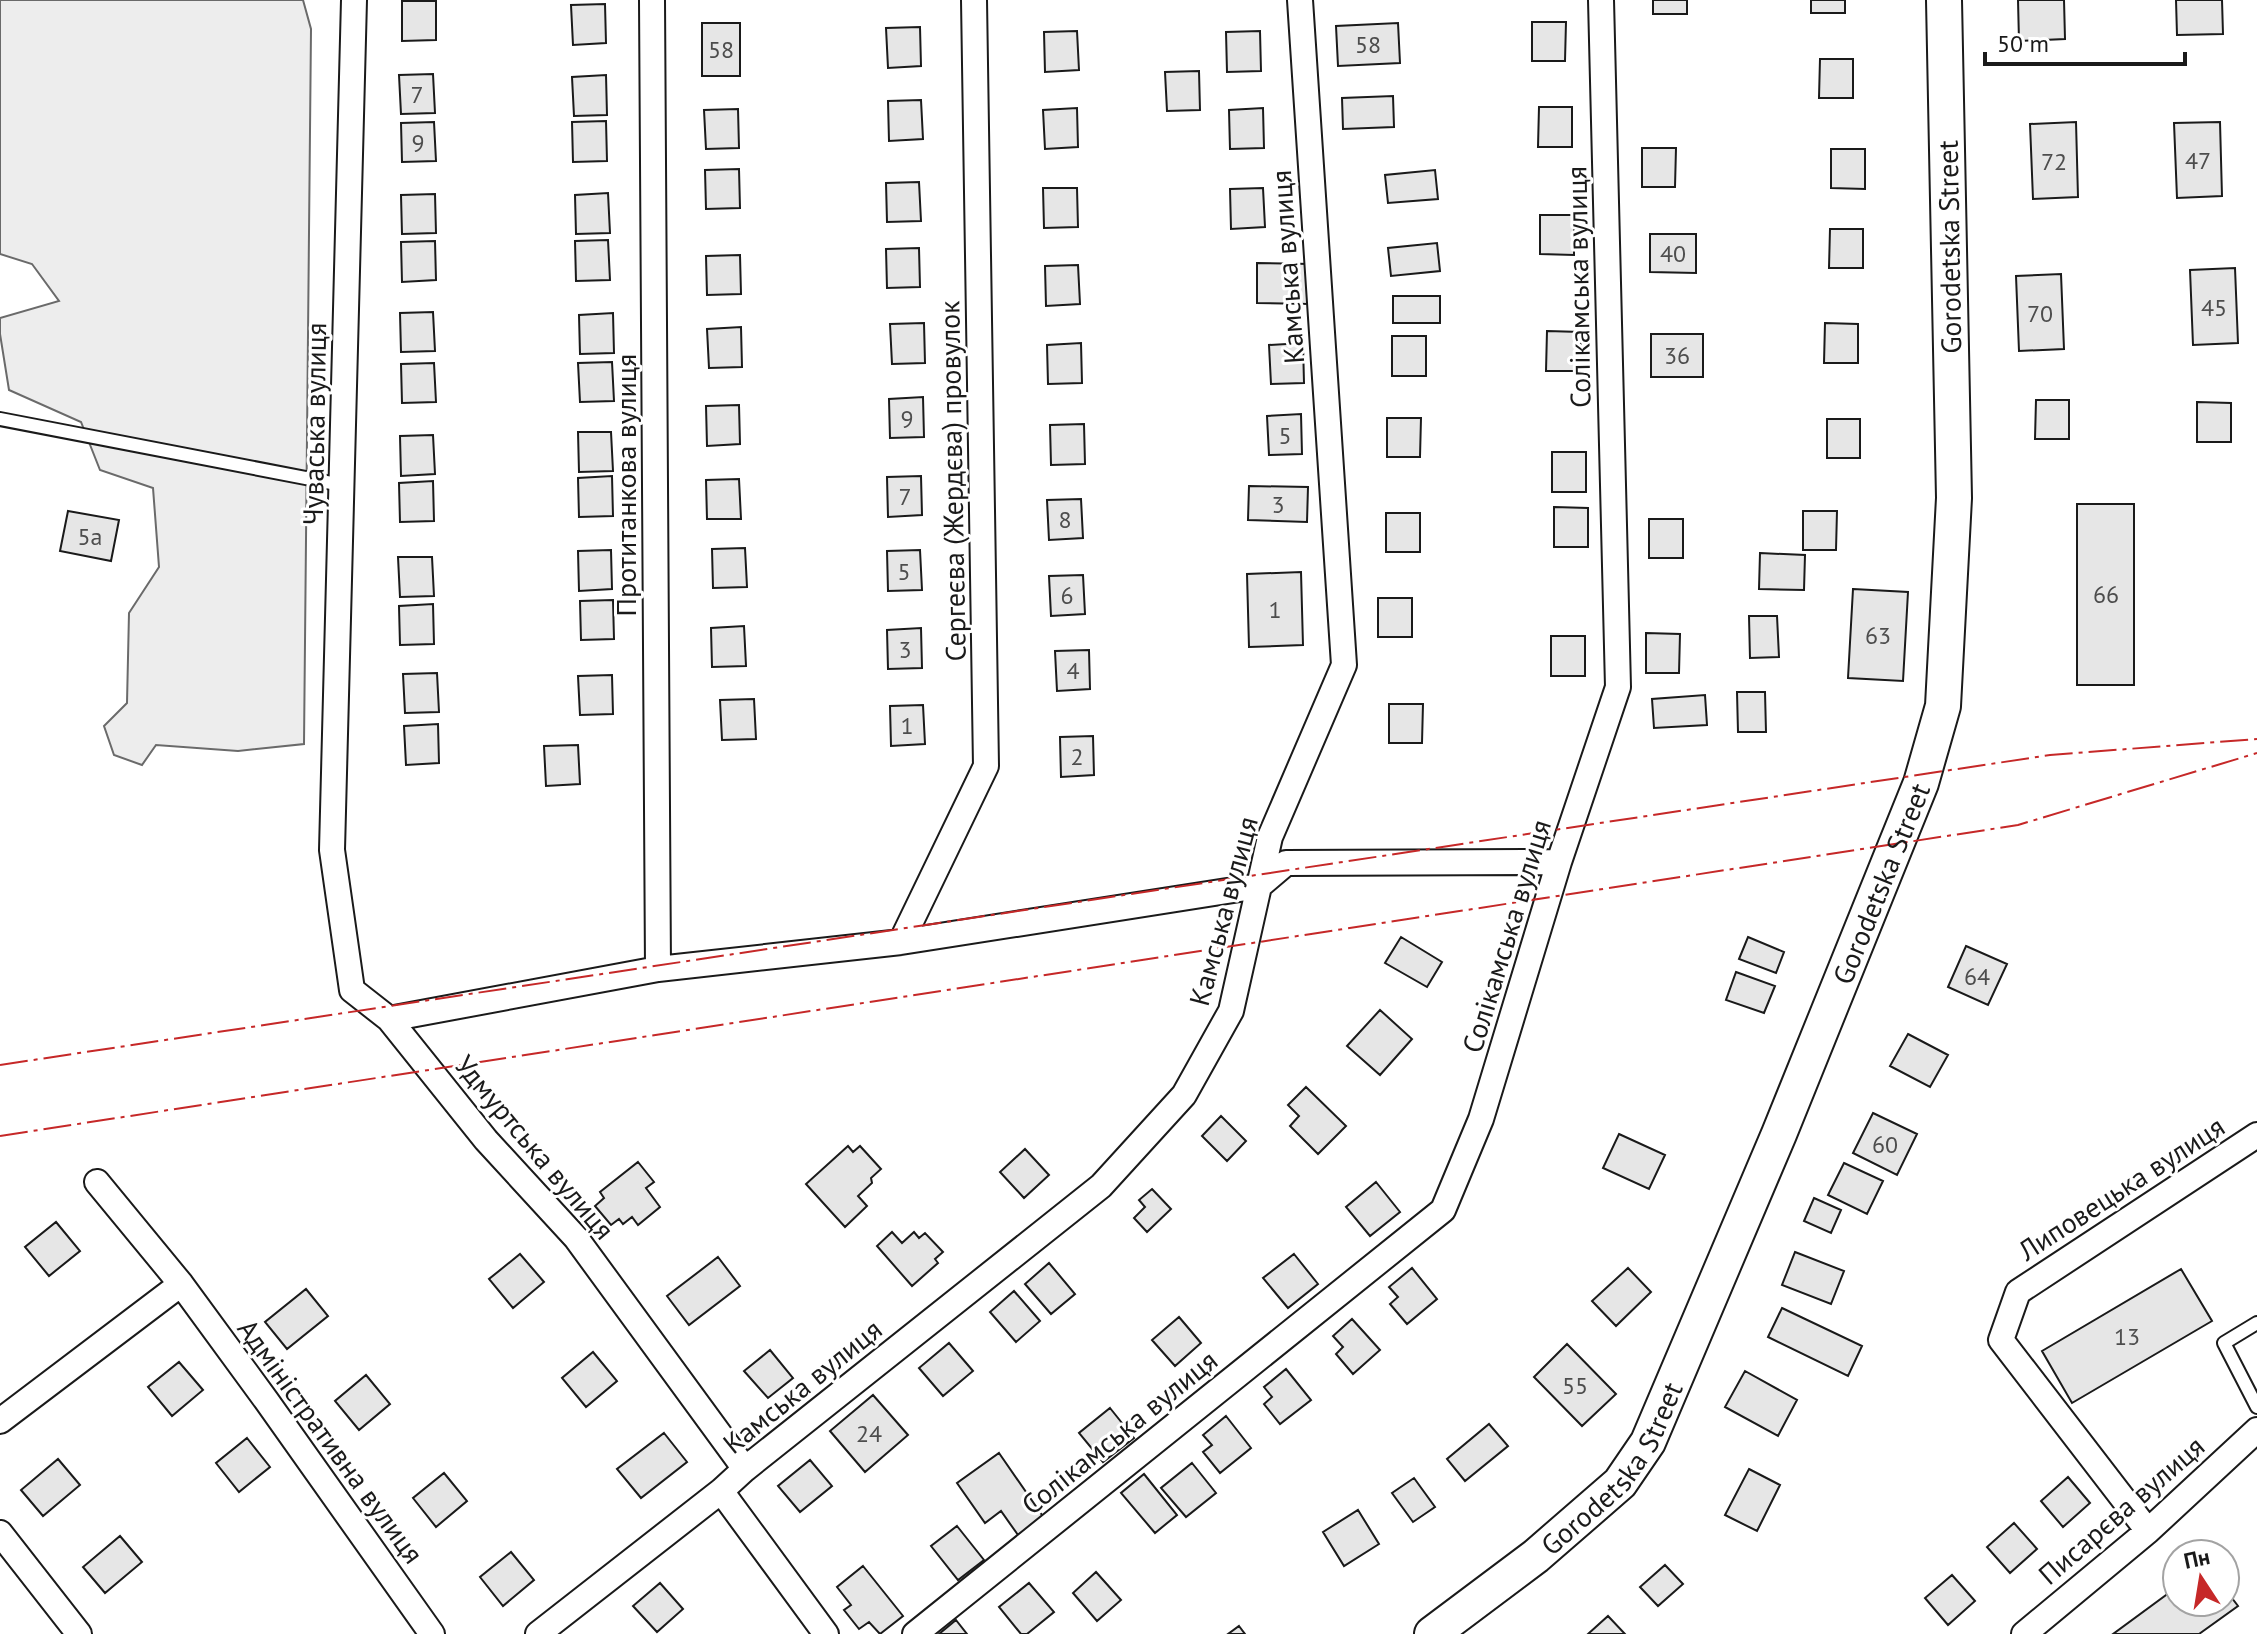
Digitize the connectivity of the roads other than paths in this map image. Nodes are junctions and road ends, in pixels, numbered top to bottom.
1 (354, 0) edge
2 (652, 0) edge
3 (974, 0) edge
4 (1300, 0) edge
5 (1601, 0) edge
6 (1944, 0) edge
7 (0, 419) edge
8 (342, 485) junction
9 (332, 850) joint
10 (1559, 862) junction
11 (1259, 886) junction
12 (901, 942) junction
13 (658, 969) junction
14 (389, 1019) junction
15 (2257, 1135) edge
16 (97, 1182) dead end
17 (181, 1284) junction
18 (2257, 1323) edge
19 (2257, 1407) edge
20 (0, 1421) edge
21 (2257, 1430) edge
22 (745, 1469) junction
23 (721, 1491) junction
24 (2148, 1531) junction
25 (0, 1533) edge
26 (79, 1634) edge
27 (432, 1634) edge
28 (538, 1634) edge
29 (826, 1634) edge
30 (915, 1634) edge
31 (1432, 1634) edge
32 (2024, 1634) edge

1 - 8 street, Чуваська вулиця
2 - 13 street, Протитанкова вулиця
3 - 12 street, Сергеєва (Жердєва) провулок
4 - 11 street, Камська вулиця
5 - 10 street, Солікамська вулиця
6 - 31 main road, Gorodetska Street
7 - 8 lane
8 - 9 street, Чуваська вулиця
9 - 14 street, Удмуртська вулиця
10 - 11 street
10 - 30 street, Солікамська вулиця
11 - 12 street
11 - 22 street, Камська вулиця
12 - 13 street
13 - 14 street
14 - 22 street, Удмуртська вулиця
15 - 24 street, Липовецька вулиця
16 - 17 street, Адміністративна вулиця
17 - 20 street
17 - 27 street, Адміністративна вулиця
18 - 19 lane
21 - 24 street, Писарєва вулиця
22 - 23 street, Камська вулиця
23 - 28 street, Камська вулиця
23 - 29 street
24 - 32 street, Писарєва вулиця
25 - 26 street

